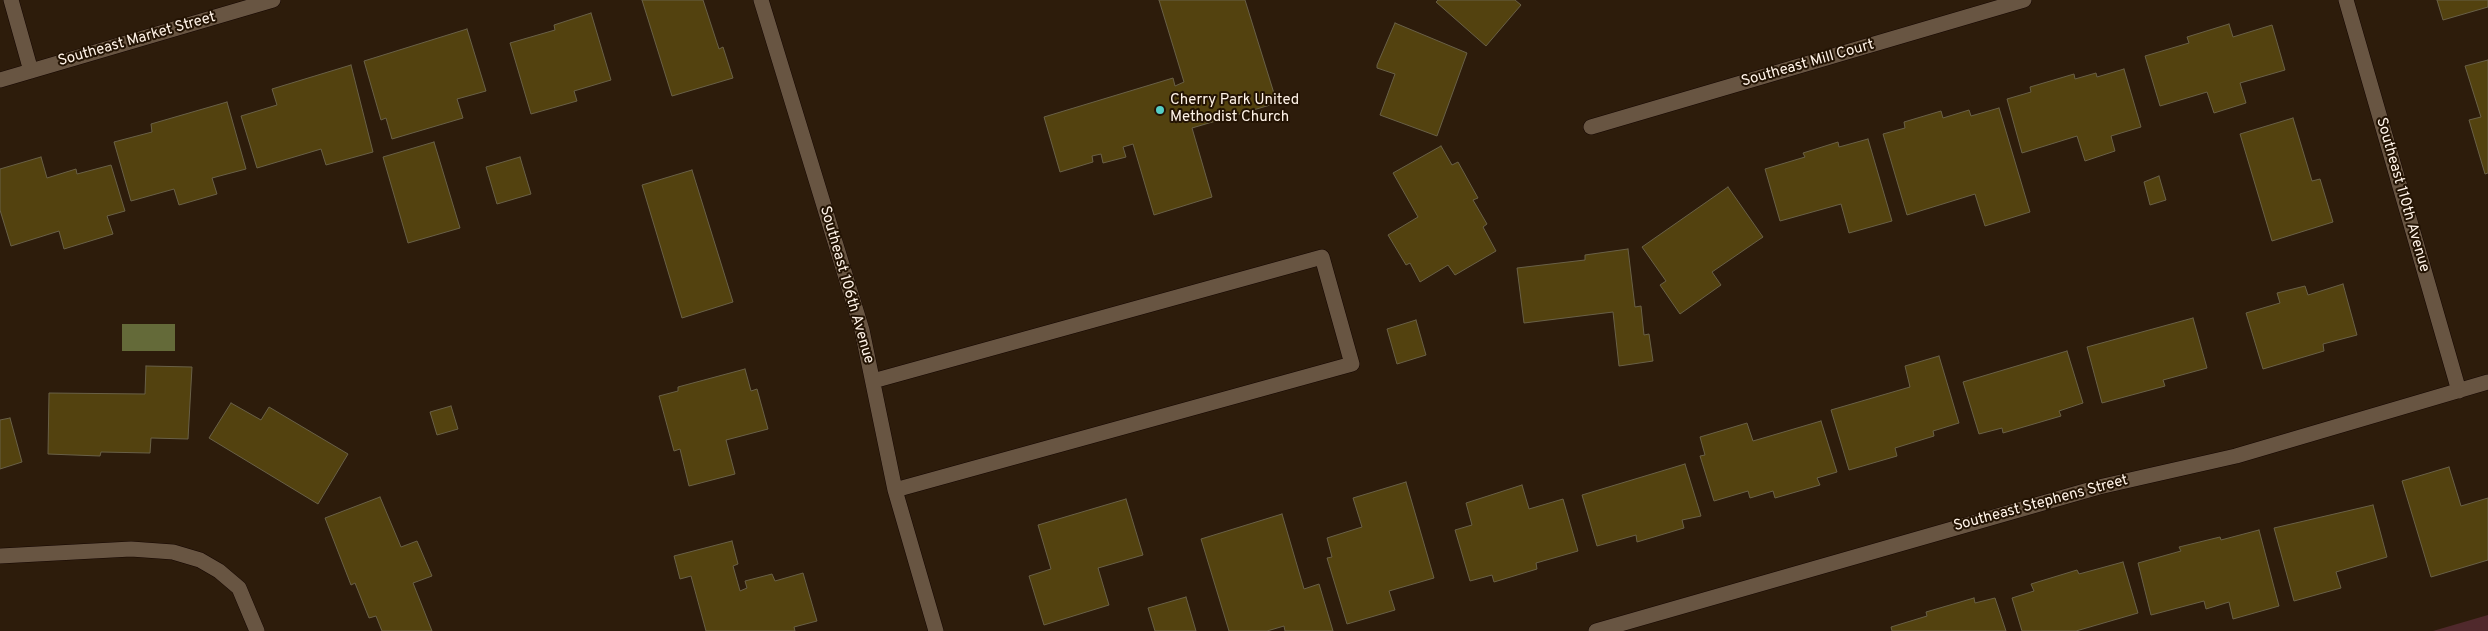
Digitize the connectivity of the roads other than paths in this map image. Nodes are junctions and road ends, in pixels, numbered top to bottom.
1 (11, 0) edge
2 (273, 0) edge
3 (760, 0) edge
4 (2024, 0) edge
5 (2346, 0) edge
6 (31, 71) junction
7 (0, 80) edge
8 (1591, 127) dead end
9 (872, 381) junction
10 (2488, 382) edge
11 (2458, 391) junction
12 (895, 490) junction
13 (0, 556) edge
14 (257, 631) edge
15 (936, 631) edge
16 (1596, 631) edge

1 - 6 street
2 - 6 street, Southeast Market Street
3 - 9 street, Southeast 106th Avenue
4 - 8 street, Southeast Mill Court
5 - 11 street, Southeast 110th Avenue
6 - 7 street, Southeast Market Street
9 - 12 street, Southeast 106th Avenue
9 - 12 street
10 - 11 street, Southeast Stephens Street
11 - 16 street, Southeast Stephens Street
12 - 15 street, Southeast 106th Avenue
13 - 14 street

